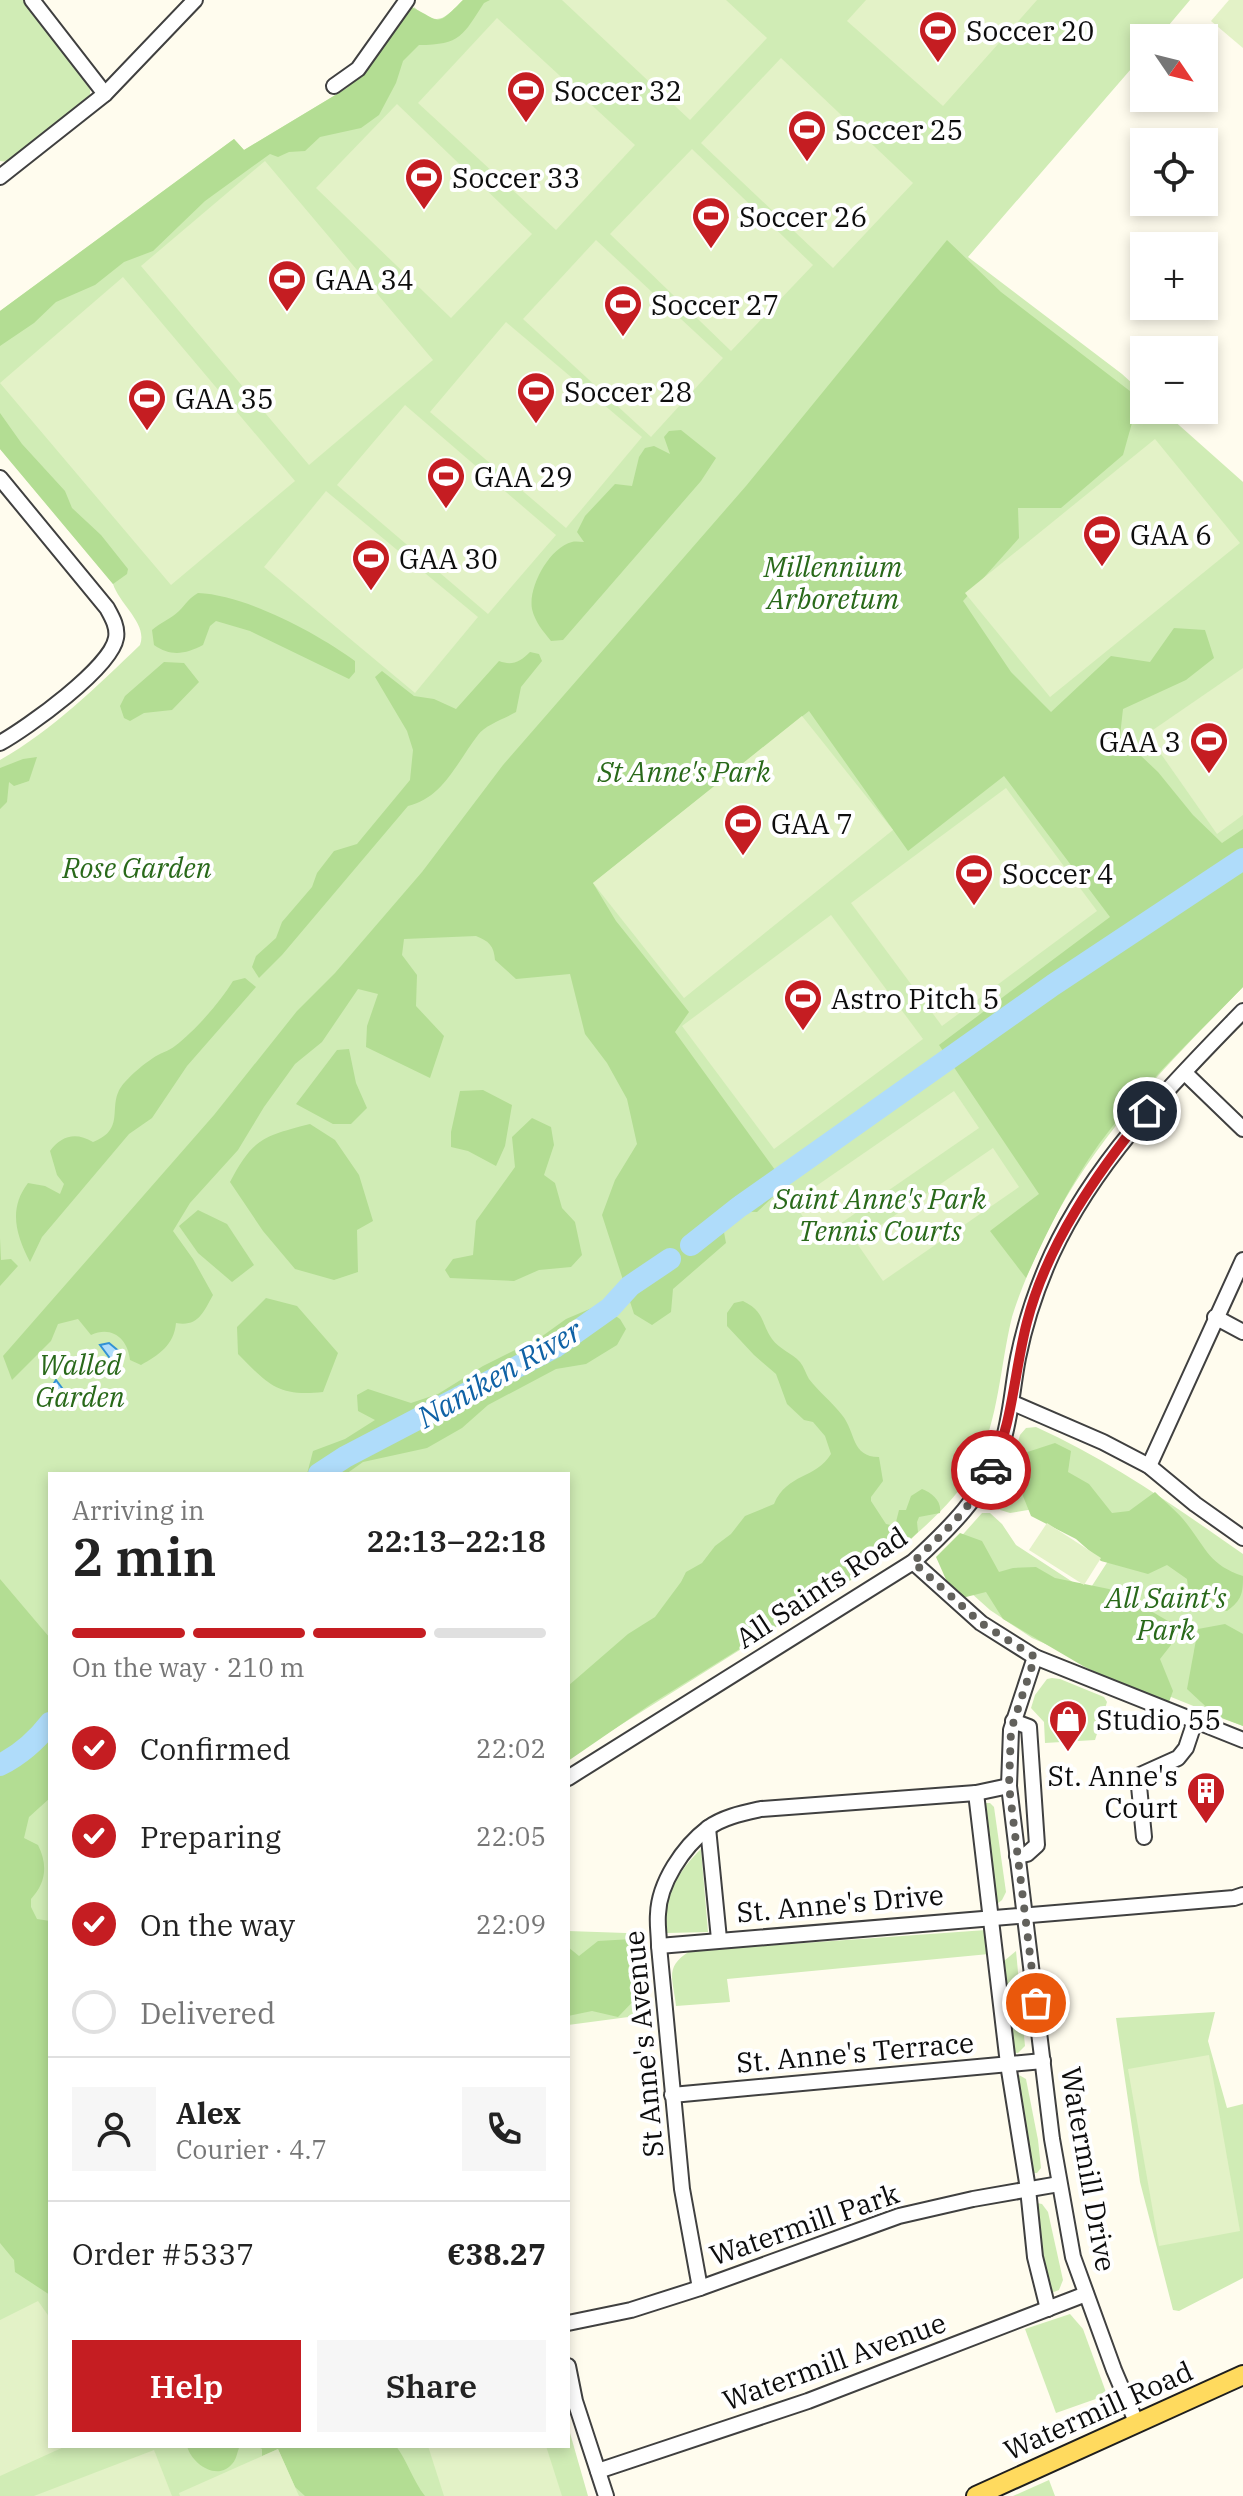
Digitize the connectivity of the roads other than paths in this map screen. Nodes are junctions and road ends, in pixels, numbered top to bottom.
1 (32, 0) edge
2 (195, 0) edge
3 (407, 0) edge
4 (334, 86) dead end
5 (105, 94) junction
6 (1, 176) edge
7 (0, 478) edge
8 (0, 743) edge
9 (1243, 1011) edge
10 (1185, 1073) junction
11 (1243, 1129) edge
12 (1243, 1260) edge
13 (1215, 1317) junction
14 (1243, 1332) edge
15 (1013, 1403) junction
16 (1149, 1466) junction
17 (1243, 1538) edge
18 (913, 1562) junction
19 (1035, 1657) junction
20 (1013, 1721) junction
21 (1195, 1721) junction
22 (1243, 1740) edge
23 (570, 1777) edge
24 (1009, 1786) junction
25 (976, 1793) junction
26 (708, 1828) junction
27 (1144, 1837) dead end
28 (1017, 1856) junction
29 (1243, 1895) edge
30 (1025, 1915) junction
31 (991, 1917) junction
32 (719, 1939) junction
33 (659, 1946) junction
34 (1043, 2061) junction
35 (1008, 2064) junction
36 (672, 2095) junction
37 (1059, 2184) junction
38 (1028, 2189) junction
39 (700, 2288) junction
40 (1086, 2294) junction
41 (1048, 2309) junction
42 (570, 2323) edge
43 (1243, 2375) edge
44 (570, 2376) edge
45 (1137, 2424) junction
46 (598, 2471) junction
47 (606, 2496) edge
48 (976, 2496) edge

1 - 5 street
2 - 5 street
3 - 4 street
5 - 6 street
7 - 8 street
9 - 10 street, All Saints Road
10 - 11 street
10 - 15 street, All Saints Road
12 - 13 street
13 - 14 street
13 - 16 street
15 - 16 street
15 - 18 street, All Saints Road
16 - 17 street
18 - 19 street
18 - 23 street, All Saints Road
19 - 20 street, Watermill Drive
19 - 21 street
20 - 24 street, Watermill Drive
20 - 28 street
21 - 22 street
21 - 27 street
24 - 25 street, St Anne's Avenue
24 - 28 street, Watermill Drive
25 - 26 street, St Anne's Avenue
25 - 31 street
26 - 32 street
26 - 33 street, St Anne's Avenue
28 - 30 street, Watermill Drive
29 - 30 street, St. Anne's Drive
30 - 31 street, St. Anne's Drive
30 - 34 street, Watermill Drive
31 - 32 street, St. Anne's Drive
31 - 35 street
32 - 33 street, St. Anne's Drive
33 - 36 street, St Anne's Avenue
34 - 35 street, St. Anne's Terrace
34 - 37 street, Watermill Drive
35 - 36 street, St. Anne's Terrace
35 - 38 street
36 - 39 street, St Anne's Avenue
37 - 38 street, Watermill Park
37 - 40 street, Watermill Drive
38 - 39 street, Watermill Park
38 - 41 street
39 - 42 street, Watermill Park
40 - 41 street, Watermill Avenue
40 - 45 street, Watermill Drive
41 - 46 street, Watermill Avenue
43 - 45 main road, Watermill Road
44 - 46 street
45 - 48 main road, Watermill Road
46 - 47 street

